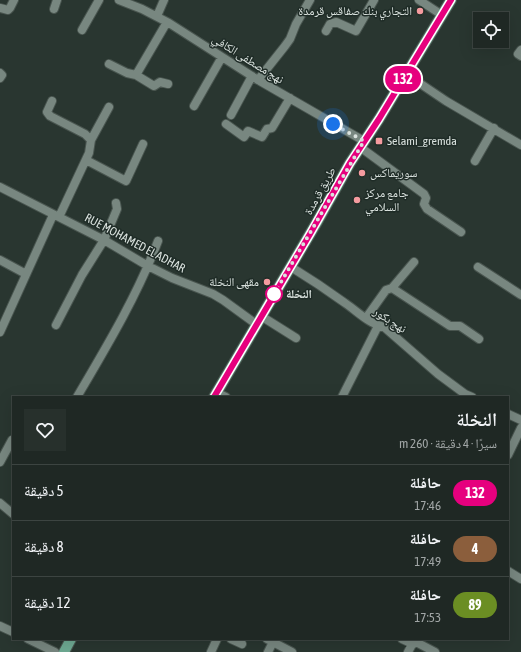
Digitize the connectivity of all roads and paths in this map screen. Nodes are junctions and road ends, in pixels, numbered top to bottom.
1 (14, 0) edge
2 (58, 0) edge
3 (100, 0) edge
4 (119, 0) edge
5 (164, 0) edge
6 (310, 0) edge
7 (374, 0) edge
8 (419, 0) edge
9 (451, 0) edge
10 (0, 8) edge
11 (54, 9) dead end
12 (442, 15) junction
13 (157, 16) junction
14 (167, 22) junction
15 (82, 30) dead end
16 (326, 31) dead end
17 (521, 50) edge
18 (521, 56) edge
19 (222, 57) junction
20 (110, 64) dead end
21 (0, 73) edge
22 (406, 74) junction
23 (136, 75) junction
24 (0, 78) edge
25 (255, 78) junction
26 (168, 84) dead end
27 (290, 98) junction
28 (52, 101) dead end
29 (194, 106) dead end
30 (109, 107) dead end
31 (231, 115) dead end
32 (226, 124) dead end
33 (494, 128) junction
34 (91, 140) junction
35 (143, 144) dead end
36 (362, 144) junction
37 (521, 145) edge
38 (86, 160) junction
39 (475, 161) dead end
40 (0, 187) edge
41 (116, 203) dead end
42 (56, 216) junction
43 (460, 232) dead end
44 (104, 240) junction
45 (158, 241) dead end
46 (0, 260) edge
47 (414, 262) dead end
48 (148, 266) junction
49 (291, 267) junction
50 (478, 267) dead end
51 (26, 274) junction
52 (392, 288) junction
53 (521, 295) edge
54 (366, 318) junction
55 (258, 320) junction
56 (56, 325) dead end
57 (378, 326) junction
58 (0, 332) edge
59 (296, 338) dead end
60 (479, 339) dead end
61 (215, 395) edge
62 (77, 396) edge
63 (343, 396) edge
64 (470, 396) edge
65 (509, 414) edge
66 (521, 420) edge
67 (521, 428) edge
68 (12, 440) dead end
69 (509, 452) edge
70 (0, 462) edge
71 (0, 503) edge
72 (12, 513) edge
73 (509, 572) edge
74 (521, 579) edge
75 (0, 626) edge
76 (12, 632) edge
77 (30, 640) edge
78 (70, 640) edge
79 (217, 640) edge
80 (233, 640) edge
81 (270, 641) edge
82 (414, 641) edge
83 (242, 644) dead end
84 (55, 652) edge
85 (64, 652) edge
86 (211, 652) edge
87 (268, 652) edge
88 (292, 652) edge
89 (408, 652) edge
90 (435, 652) edge

1 - 10 street
2 - 11 street
3 - 15 street
4 - 13 street, نهج مصطفى الكافي
5 - 13 street
6 - 25 street
7 - 16 street
8 - 12 street
9 - 12 main road, طريق قرمدة
12 - 22 main road, طريق قرمدة
13 - 14 street, نهج مصطفى الكافي
14 - 19 street, نهج مصطفى الكافي
14 - 23 street
17 - 18 street
19 - 25 street, نهج مصطفى الكافي
19 - 29 street
20 - 23 street
21 - 24 street
22 - 33 street
22 - 36 main road, طريق قرمدة
23 - 26 street
25 - 27 street, نهج مصطفى الكافي
25 - 31 street
27 - 32 street
27 - 36 street, نهج مصطفى الكافي
28 - 34 street
30 - 34 street
33 - 37 street
33 - 39 street
34 - 38 street
35 - 38 street
36 - 43 street, نهج مصطفى الكافي
36 - 49 main road, طريق قرمدة
38 - 42 street
40 - 42 street, RUE MOHAMED EL ADHAR
41 - 44 street
42 - 44 street, RUE MOHAMED EL ADHAR
42 - 51 street
44 - 48 street, RUE MOHAMED EL ADHAR
44 - 56 street
45 - 48 street
46 - 51 street
47 - 52 street
48 - 55 street, RUE MOHAMED EL ADHAR
48 - 62 street
49 - 54 street, نهج بكور
49 - 55 main road, طريق قرمدة
50 - 53 street
51 - 58 street
52 - 54 street
52 - 60 street
54 - 57 street, نهج بكور
55 - 59 street, RUE MOHAMED EL ADHAR
55 - 61 main road, طريق قرمدة
57 - 63 street
57 - 64 street, نهج بكور
65 - 66 street
67 - 69 street
68 - 70 street
71 - 72 street
73 - 74 street
75 - 76 street
77 - 84 street
78 - 85 main road
79 - 86 street
80 - 83 street
81 - 87 street
81 - 88 street
82 - 89 street
82 - 90 street

